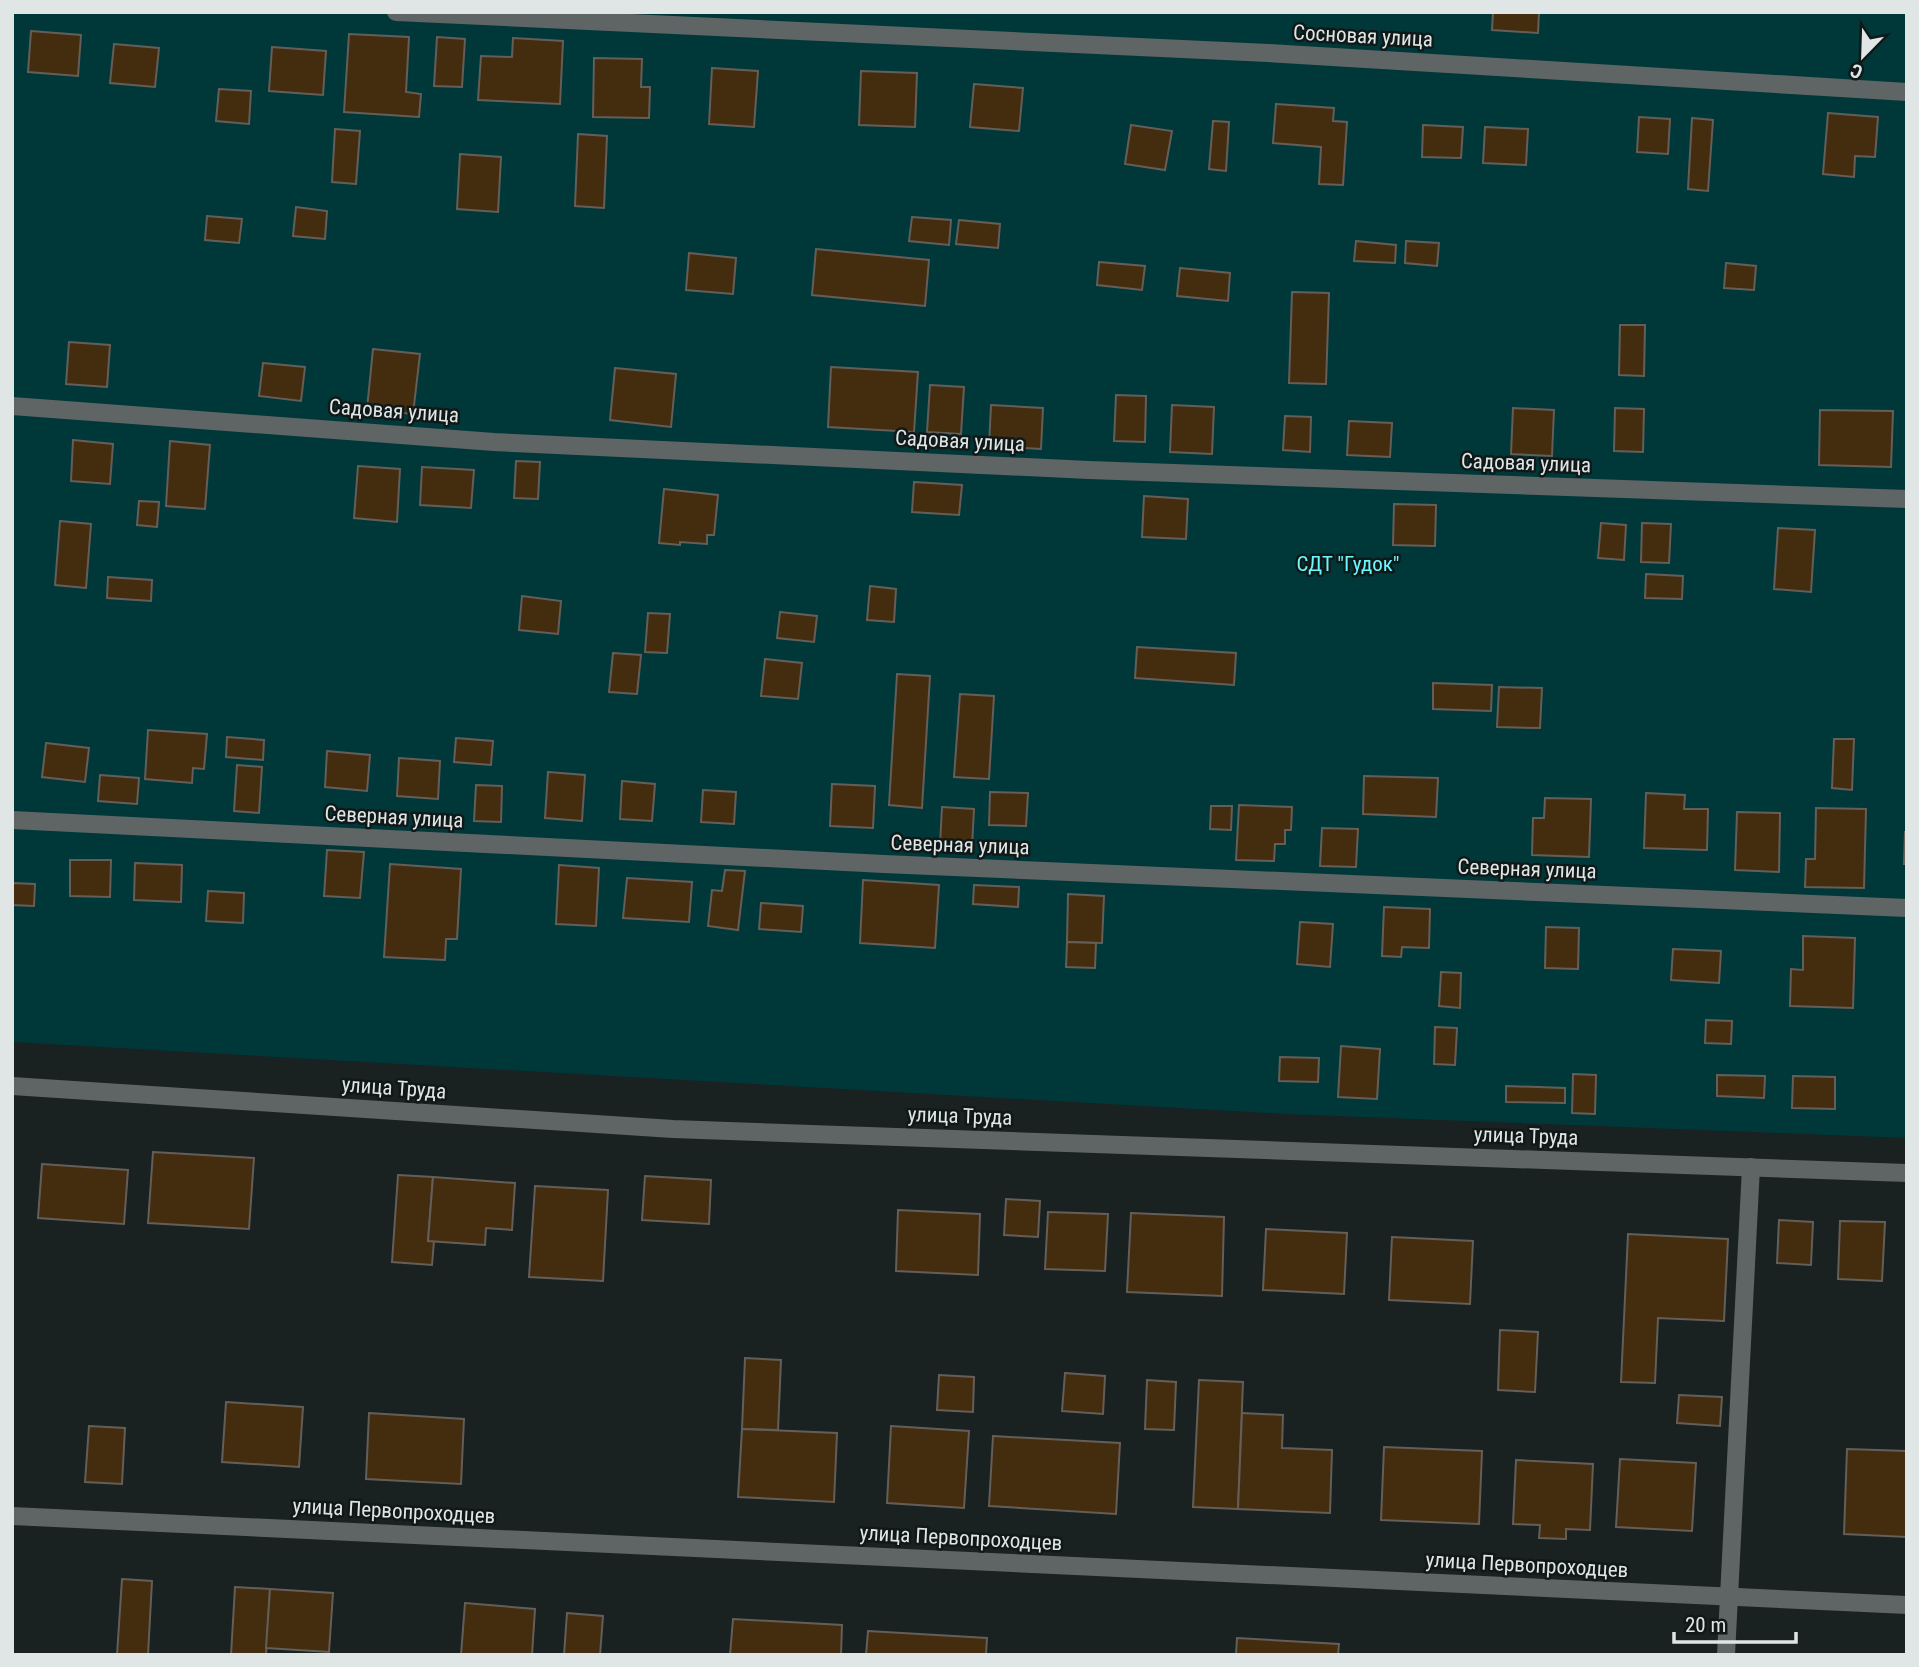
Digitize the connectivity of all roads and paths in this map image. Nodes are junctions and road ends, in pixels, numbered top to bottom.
1 (396, 12) edge
2 (1907, 92) edge
3 (12, 406) edge
4 (1907, 499) edge
5 (12, 820) edge
6 (1907, 908) edge
7 (12, 1086) edge
8 (1751, 1167) junction
9 (1907, 1173) edge
10 (12, 1516) edge
11 (1730, 1597) junction
12 (1907, 1605) edge
13 (1726, 1655) edge

1 - 2 street, Сосновая улица
3 - 4 street, Садовая улица
5 - 6 street, Северная улица
7 - 8 street, улица Труда
8 - 9 street, улица Труда
8 - 11 street
10 - 11 street, улица Первопроходцев
11 - 12 street, улица Первопроходцев
11 - 13 street

